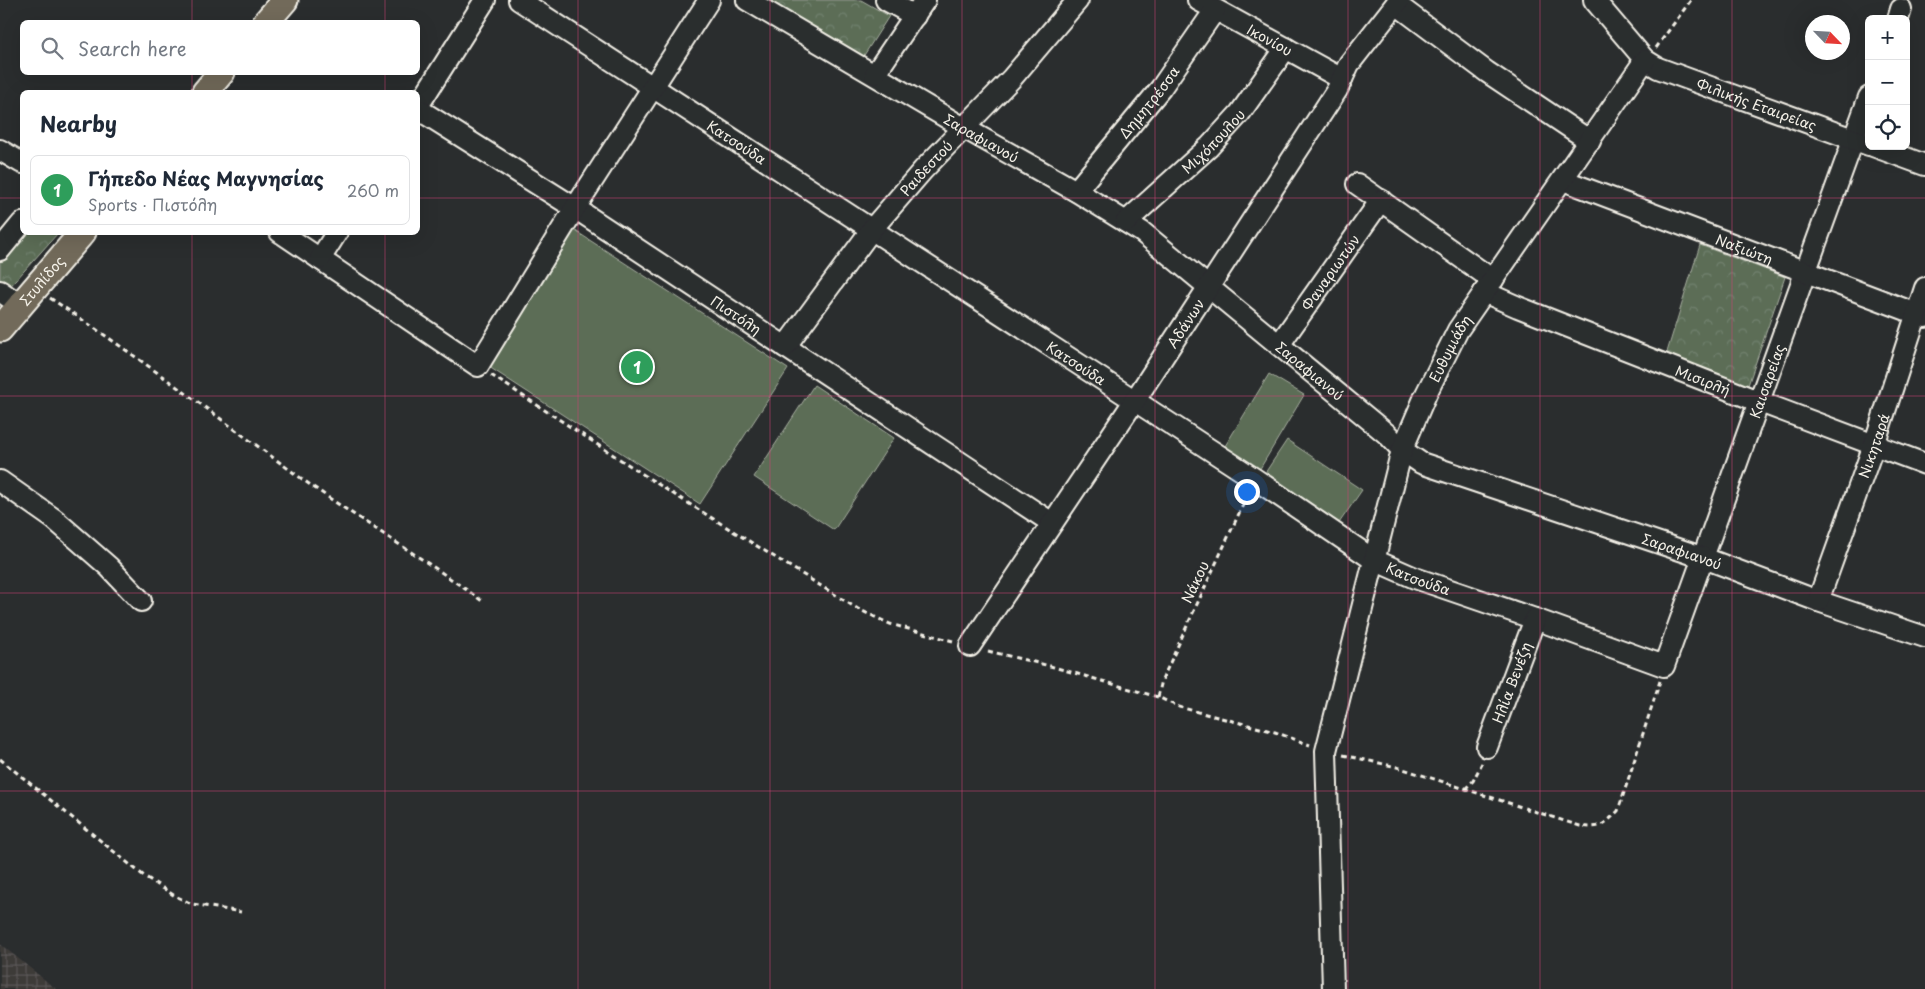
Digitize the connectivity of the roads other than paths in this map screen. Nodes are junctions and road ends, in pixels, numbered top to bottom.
1 (285, 0) edge
2 (485, 0) edge
3 (519, 0) edge
4 (709, 0) edge
5 (747, 0) edge
6 (886, 0) edge
7 (1078, 0) edge
8 (1198, 0) edge
9 (1594, 0) edge
10 (1397, 2) edge
11 (920, 8) edge
12 (1215, 10) junction
13 (268, 20) edge
14 (1286, 48) junction
15 (1645, 60) junction
16 (875, 74) junction
17 (219, 75) edge
18 (1342, 79) junction
19 (652, 87) junction
20 (207, 90) edge
21 (420, 104) edge
22 (1868, 105) edge
23 (420, 108) edge
24 (964, 128) junction
25 (1590, 141) junction
26 (1861, 142) edge
27 (0, 150) edge
28 (1885, 150) edge
29 (20, 162) edge
30 (1925, 165) edge
31 (1563, 180) junction
32 (1357, 184) dead end
33 (1076, 191) junction
34 (1381, 200) junction
35 (575, 208) junction
36 (1126, 222) junction
37 (20, 225) edge
38 (872, 229) junction
39 (80, 235) edge
40 (284, 235) edge
41 (335, 235) edge
42 (0, 250) edge
43 (320, 259) junction
44 (1804, 272) junction
45 (1210, 286) junction
46 (1488, 286) junction
47 (1925, 288) edge
48 (0, 291) edge
49 (28, 297) junction
50 (1921, 315) edge
51 (0, 329) edge
52 (1279, 345) junction
53 (785, 346) junction
54 (1135, 400) junction
55 (1760, 402) junction
56 (1874, 445) junction
57 (1402, 450) junction
58 (1925, 464) edge
59 (0, 481) edge
60 (1052, 523) junction
61 (1704, 558) junction
62 (1374, 560) junction
63 (141, 601) dead end
64 (1818, 601) junction
65 (1535, 618) junction
66 (1925, 637) edge
67 (970, 646) road end
68 (1664, 666) joint
69 (1487, 747) road end
70 (1333, 989) edge

1 - 13 main road
2 - 21 street
3 - 19 street, Κατσούδα
4 - 19 street
5 - 16 street, Σαραφιανού
6 - 11 street
7 - 24 street, Ραιδεστού
8 - 12 street, Ικονίου
9 - 15 street
10 - 18 street, Αδάνων
10 - 25 street
11 - 16 street
12 - 14 street, Ικονίου
12 - 33 street, Δημητρέσσα
14 - 18 street, Ικονίου
14 - 36 street, Μιχόπουλου
15 - 25 street, Ευθυμιάδη
15 - 26 street, Φιλικής Εταιρείας
16 - 24 street, Σαραφιανού
17 - 20 main road
18 - 45 street, Αδάνων
19 - 35 street
19 - 38 street, Κατσούδα
22 - 26 street, Καισαρείας
23 - 35 street, Πιστόλη
24 - 33 street, Σαραφιανού
24 - 38 street, Ραιδεστού
25 - 31 street, Ευθυμιάδη
26 - 44 street, Καισαρείας
27 - 29 street
28 - 30 street
31 - 44 street, Ναξιώτη
31 - 46 street, Ευθυμιάδη
32 - 34 street, Μισιρλή
33 - 36 street, Σαραφιανού
34 - 46 street, Μισιρλή
34 - 52 street, Φαναριωτών
35 - 43 street
35 - 53 street, Πιστόλη
36 - 45 street, Σαραφιανού
37 - 42 street
38 - 53 street, Ραιδεστού
38 - 54 street, Κατσούδα
39 - 49 main road, Στυλίδος
40 - 43 street
41 - 43 street
44 - 50 street, Ναξιώτη
44 - 55 street, Καισαρείας
45 - 52 street, Σαραφιανού
45 - 54 street, Αδάνων
46 - 55 street, Μισιρλή
46 - 57 street, Ευθυμιάδη
47 - 50 street, Νικηταρά
48 - 49 street
49 - 51 main road, Στυλίδος
50 - 56 street, Νικηταρά
52 - 57 street, Σαραφιανού
53 - 60 street, Πιστόλη
54 - 60 street, Αδάνων
54 - 62 street, Κατσούδα
55 - 56 street, Μισιρλή
55 - 61 street, Καισαρείας
56 - 58 street, Μισιρλή
56 - 64 street, Νικηταρά
57 - 61 street, Σαραφιανού
57 - 62 street, Ευθυμιάδη
59 - 63 street
60 - 67 street, Αδάνων
61 - 64 street, Σαραφιανού
61 - 68 street, Καισαρείας
62 - 65 street, Κατσούδα
62 - 70 street, Ευθυμιάδη
64 - 66 street, Σαραφιανού
65 - 68 street, Κατσούδα
65 - 69 street, Ηλία Βενέζη

